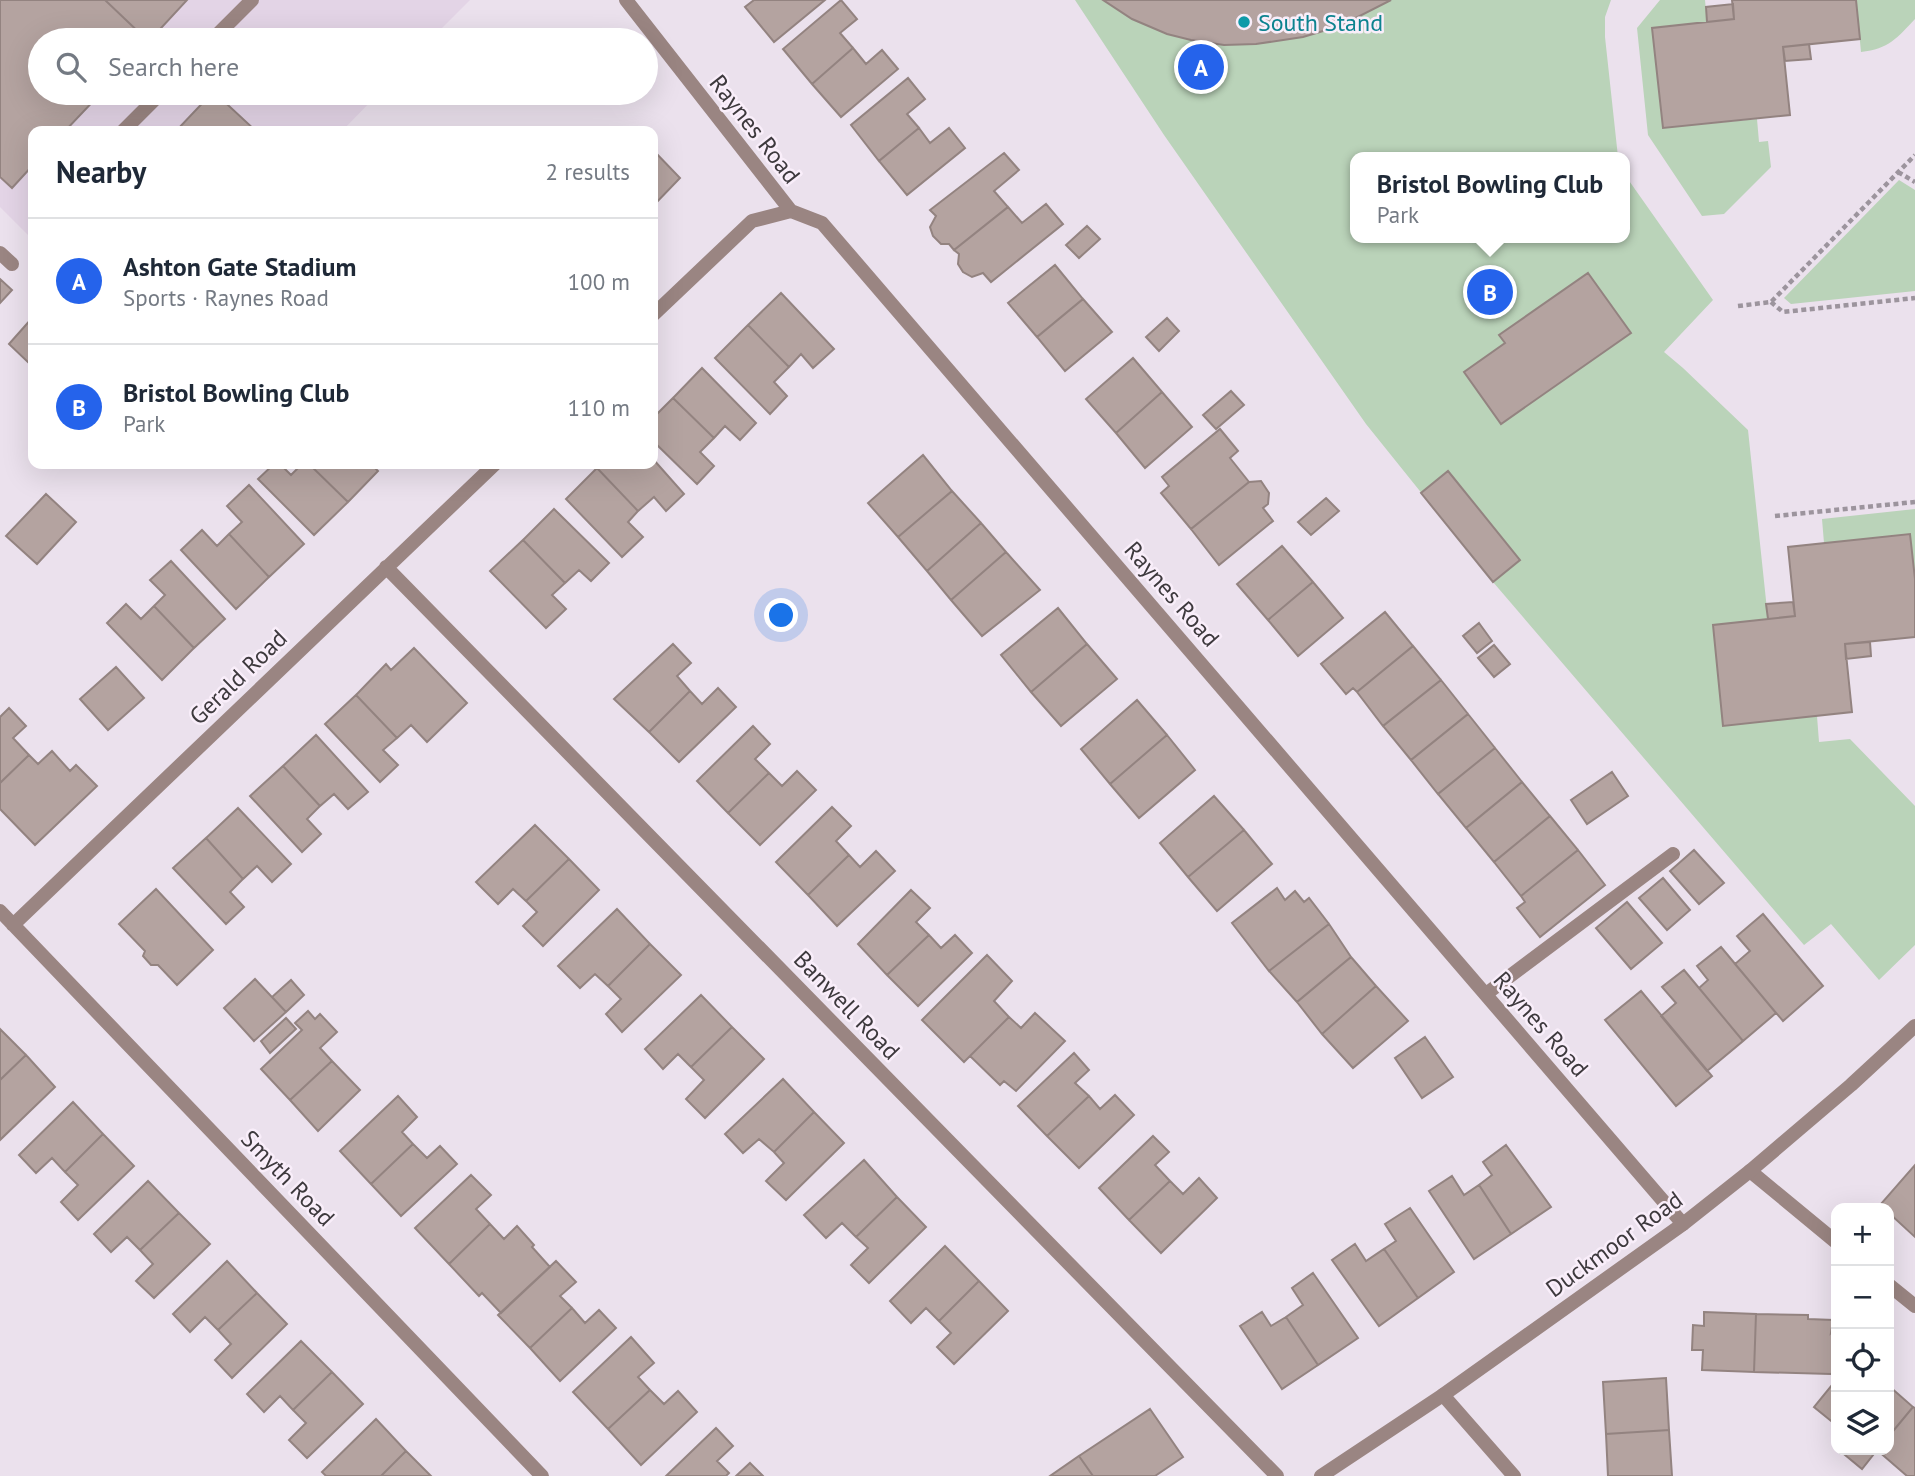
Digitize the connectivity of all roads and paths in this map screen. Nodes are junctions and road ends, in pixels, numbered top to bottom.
1 (251, 0) edge
2 (626, 0) edge
3 (224, 28) edge
4 (648, 28) edge
5 (658, 41) edge
6 (149, 105) edge
7 (128, 126) edge
8 (1915, 155) edge
9 (1898, 172) junction
10 (1915, 182) edge
11 (791, 211) junction
12 (0, 253) edge
13 (12, 264) dead end
14 (1915, 298) edge
15 (1772, 302) junction
16 (1738, 306) dead end
17 (658, 310) edge
18 (490, 469) edge
19 (1915, 502) edge
20 (1775, 516) dead end
21 (386, 567) junction
22 (1673, 854) dead end
23 (0, 911) edge
24 (13, 925) junction
25 (1486, 994) junction
26 (1915, 1026) edge
27 (1750, 1171) junction
28 (1683, 1224) junction
29 (1831, 1238) edge
30 (1894, 1289) edge
31 (1915, 1306) edge
32 (1443, 1395) junction
33 (542, 1476) edge
34 (1277, 1476) edge
35 (1321, 1476) edge
36 (1514, 1476) edge

1 - 3 street
2 - 4 street, Raynes Road
5 - 11 street, Raynes Road
6 - 7 street
8 - 9 path
9 - 10 path
9 - 15 path
11 - 17 street
11 - 25 street, Raynes Road
12 - 13 street
14 - 15 path
15 - 16 path
18 - 21 street, Gerald Road
19 - 20 path
21 - 24 street, Gerald Road
21 - 34 street, Banwell Road
22 - 25 street
23 - 24 street, Smyth Road
24 - 33 street, Smyth Road
25 - 28 street, Raynes Road
26 - 27 street, Duckmoor Road
27 - 28 street, Duckmoor Road
27 - 29 street
28 - 32 street, Duckmoor Road
30 - 31 street
32 - 35 street, Duckmoor Road
32 - 36 street

